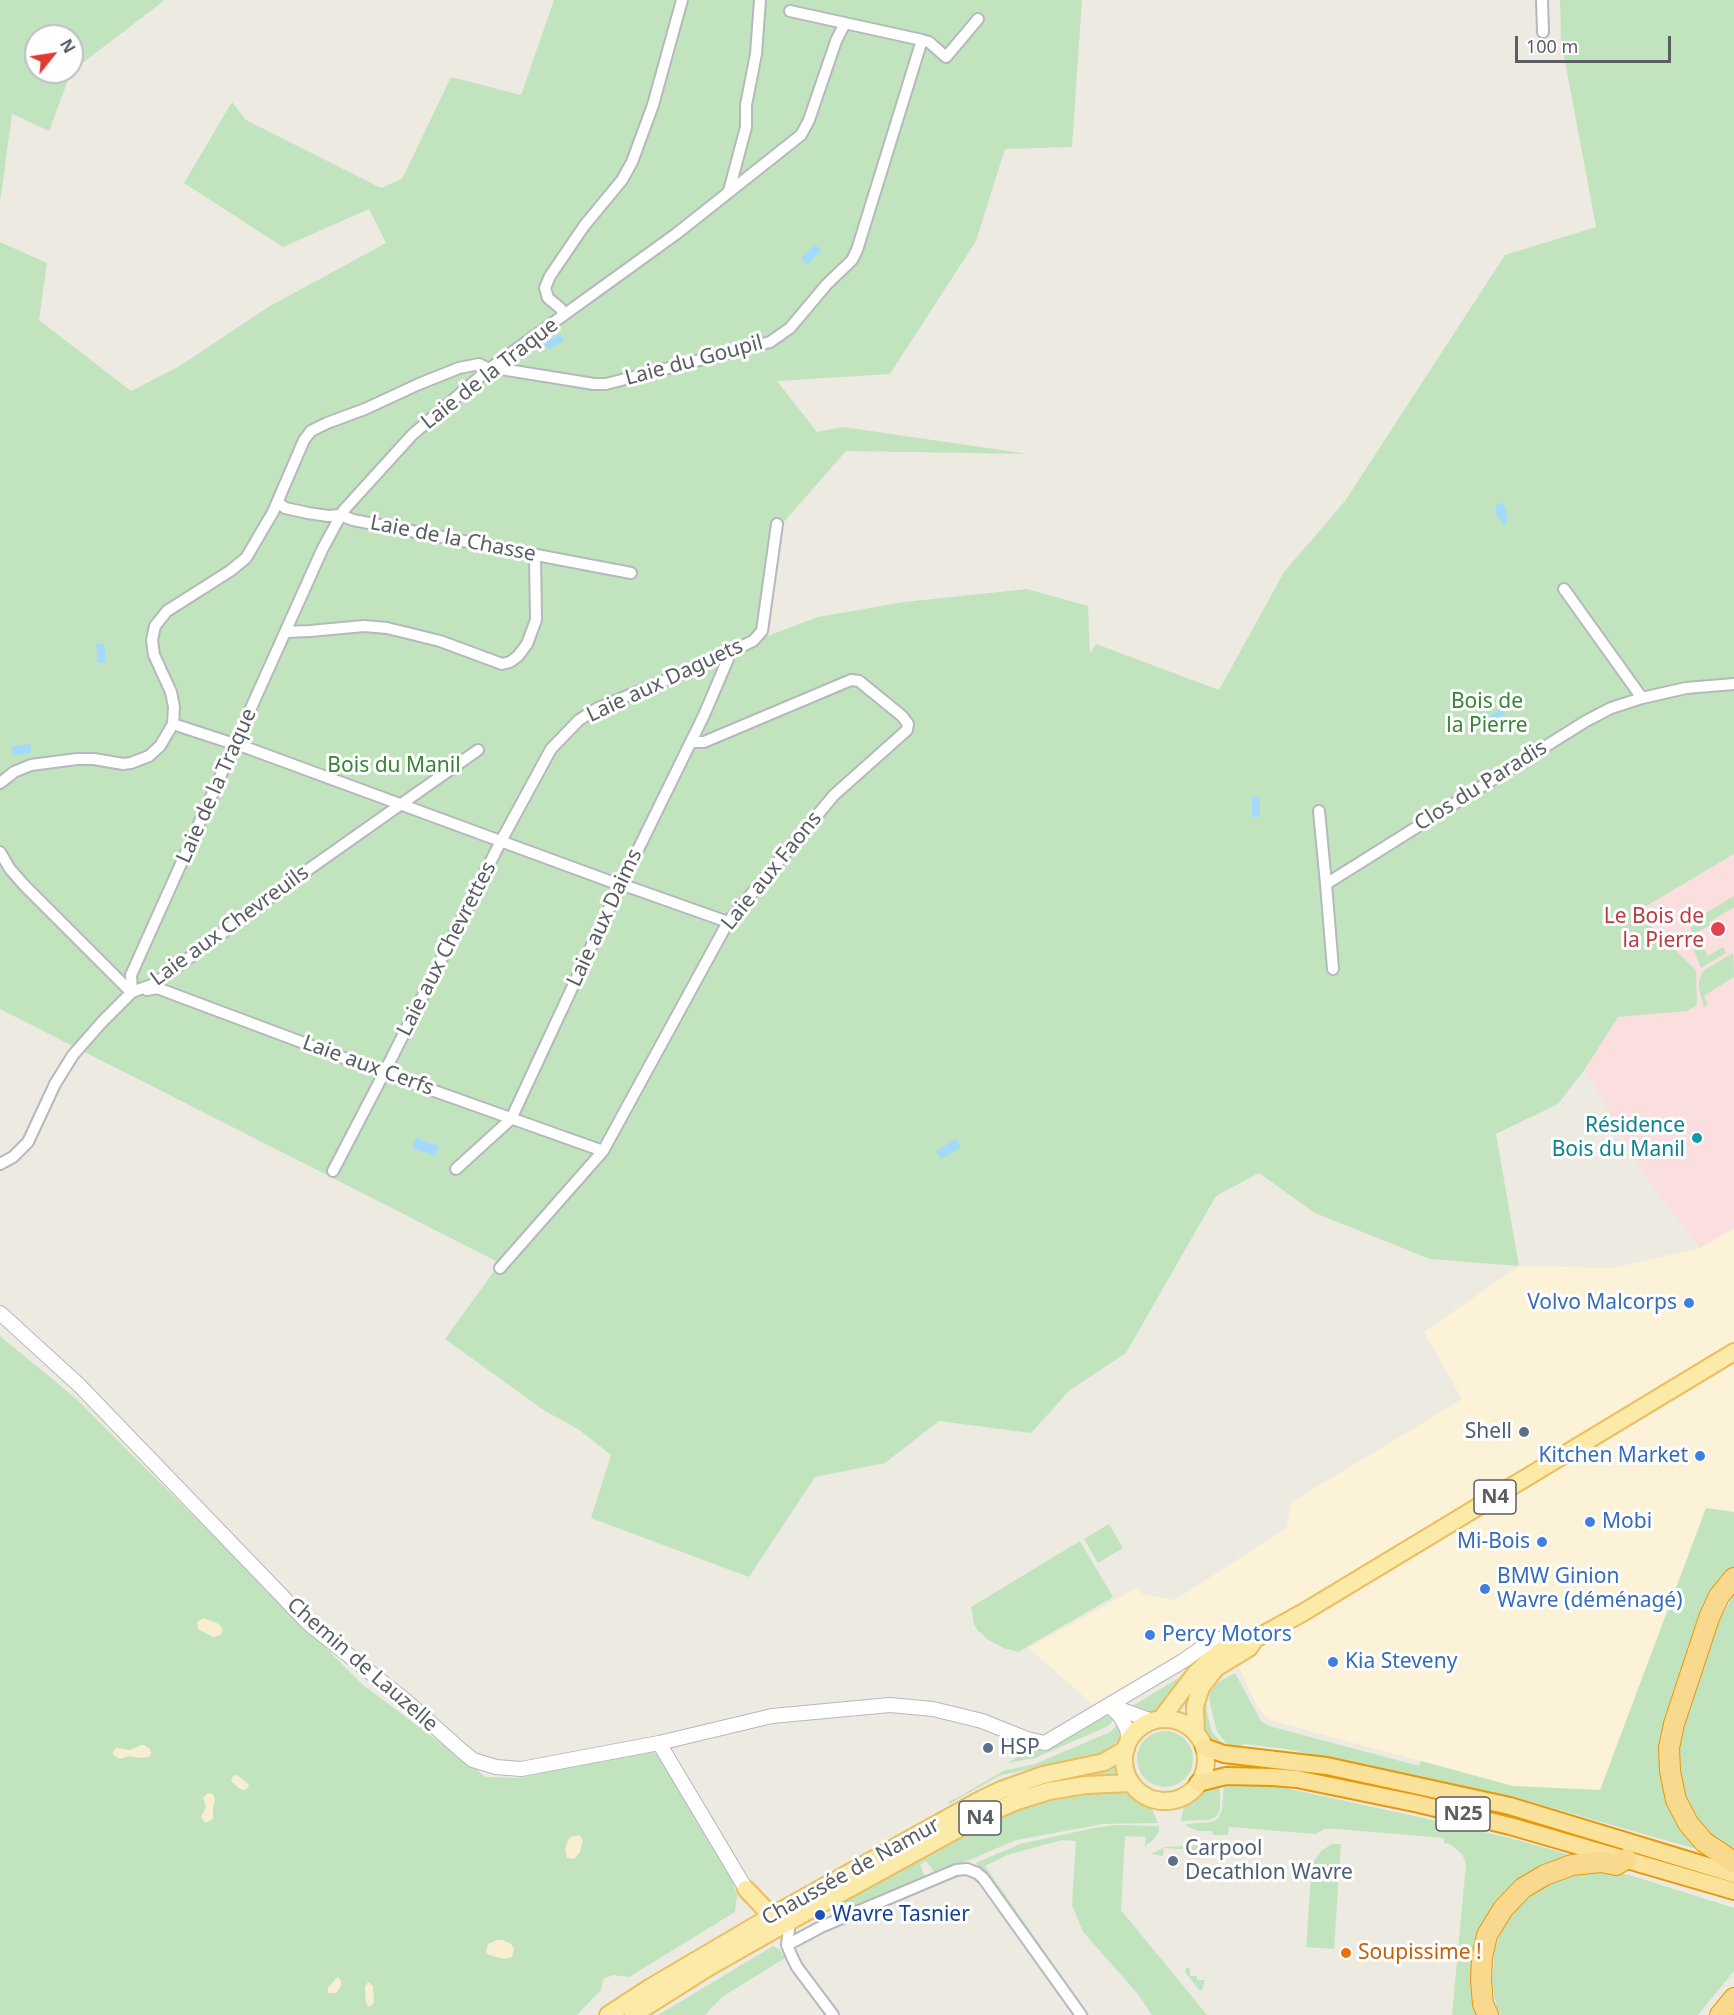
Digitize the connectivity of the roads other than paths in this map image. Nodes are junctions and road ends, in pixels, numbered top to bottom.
1 (682, 0) edge
2 (760, 0) edge
3 (1542, 0) edge
4 (790, 11) dead end
5 (978, 19) dead end
6 (845, 23) junction
7 (1543, 32) dead end
8 (922, 40) junction
9 (729, 191) junction
10 (565, 314) junction
11 (489, 369) junction
12 (278, 502) junction
13 (340, 515) junction
14 (777, 524) dead end
15 (535, 555) junction
16 (631, 573) dead end
17 (1564, 589) dead end
18 (286, 632) junction
19 (729, 651) junction
20 (1734, 684) edge
21 (1642, 698) junction
22 (173, 724) junction
23 (567, 731) joint
24 (691, 742) junction
25 (234, 746) junction
26 (478, 750) dead end
27 (0, 783) edge
28 (401, 806) junction
29 (1319, 811) dead end
30 (501, 841) junction
31 (0, 852) edge
32 (1326, 884) junction
33 (620, 885) junction
34 (728, 922) junction
35 (1333, 969) dead end
36 (132, 992) junction
37 (384, 1073) junction
38 (511, 1119) junction
39 (603, 1151) junction
40 (0, 1164) edge
41 (456, 1169) dead end
42 (333, 1171) dead end
43 (500, 1268) dead end
44 (0, 1313) edge
45 (1734, 1352) edge
46 (1734, 1578) edge
47 (1249, 1638) junction
48 (1109, 1705) junction
49 (1156, 1720) junction
50 (1200, 1740) junction
51 (659, 1743) junction
52 (1127, 1744) junction
53 (1131, 1783) junction
54 (1198, 1783) junction
55 (1626, 1859) junction
56 (1734, 1862) edge
57 (1734, 1874) edge
58 (746, 1888) junction
59 (1734, 1892) edge
60 (783, 1917) junction
61 (757, 1932) junction
62 (787, 1945) junction
63 (1734, 1998) edge
64 (608, 2015) edge
65 (633, 2015) edge
66 (833, 2015) edge
67 (1081, 2015) edge
68 (1488, 2015) edge
69 (1720, 2015) edge

1 - 10 street
2 - 9 street
3 - 7 street
4 - 6 street
5 - 8 street
6 - 8 street
6 - 9 street, Laie de la Traque
8 - 11 street, Laie du Goupil
9 - 10 street, Laie de la Traque
10 - 11 street, Laie de la Traque
11 - 12 street, Laie du Goupil
11 - 13 street, Laie de la Traque
12 - 13 street, Laie de la Chasse
12 - 22 street, Laie du Goupil
13 - 15 street, Laie de la Chasse
13 - 18 street, Laie de la Traque
14 - 19 street, Laie aux Daguets
15 - 16 street, Laie de la Chasse
15 - 18 street
17 - 21 street
18 - 25 street, Laie de la Traque
19 - 23 street, Laie aux Daguets
19 - 24 street, Laie aux Daims
20 - 21 street, Clos du Paradis
21 - 32 street, Clos du Paradis
22 - 25 street
22 - 27 street
23 - 30 street, Laie aux Chevrettes
24 - 33 street, Laie aux Daims
24 - 34 street, Laie aux Faons
25 - 28 street
25 - 36 street, Laie de la Traque
26 - 28 street, Laie aux Chevreuils
28 - 30 street
28 - 36 street, Laie aux Chevreuils
29 - 32 street
30 - 33 street
30 - 37 street, Laie aux Chevrettes
31 - 36 street
32 - 35 street
33 - 34 street
33 - 38 street, Laie aux Daims
34 - 39 street, Laie aux Faons
36 - 37 street, Laie aux Cerfs
36 - 40 street, Laie aux Chevreuils
37 - 38 street, Laie aux Cerfs
37 - 42 street, Laie aux Chevrettes
38 - 39 street, Laie aux Cerfs
38 - 41 street, Laie aux Daims
39 - 43 street, Laie aux Faons
44 - 51 street, Chemin de Lauzelle
45 - 47 main road, Chaussée de Namur / N4
46 - 56 highway
47 - 48 street, Chemin de Lauzelle
47 - 49 main road, Chaussée de Namur / N4
47 - 50 main road, Chaussée de Namur / N4
48 - 49 street
48 - 51 street, Chemin de Lauzelle
48 - 52 street
49 - 50 main road
49 - 52 main road, Chaussée de Namur / N4
50 - 54 main road, Chaussée de Namur / N4
50 - 57 highway, N25
51 - 58 street
52 - 53 main road
52 - 60 main road, Chaussée de Namur / N4
53 - 54 main road
53 - 60 main road, Chaussée de Namur / N4
54 - 55 highway, N25
55 - 59 highway, N25
55 - 68 highway
58 - 60 main road
58 - 61 main road
60 - 61 main road, Chaussée de Namur / N4
60 - 62 street
61 - 62 street
61 - 64 main road, Chaussée de Namur / N4
61 - 65 main road, Chaussée de Namur / N4
62 - 66 street
62 - 67 street
63 - 69 highway

